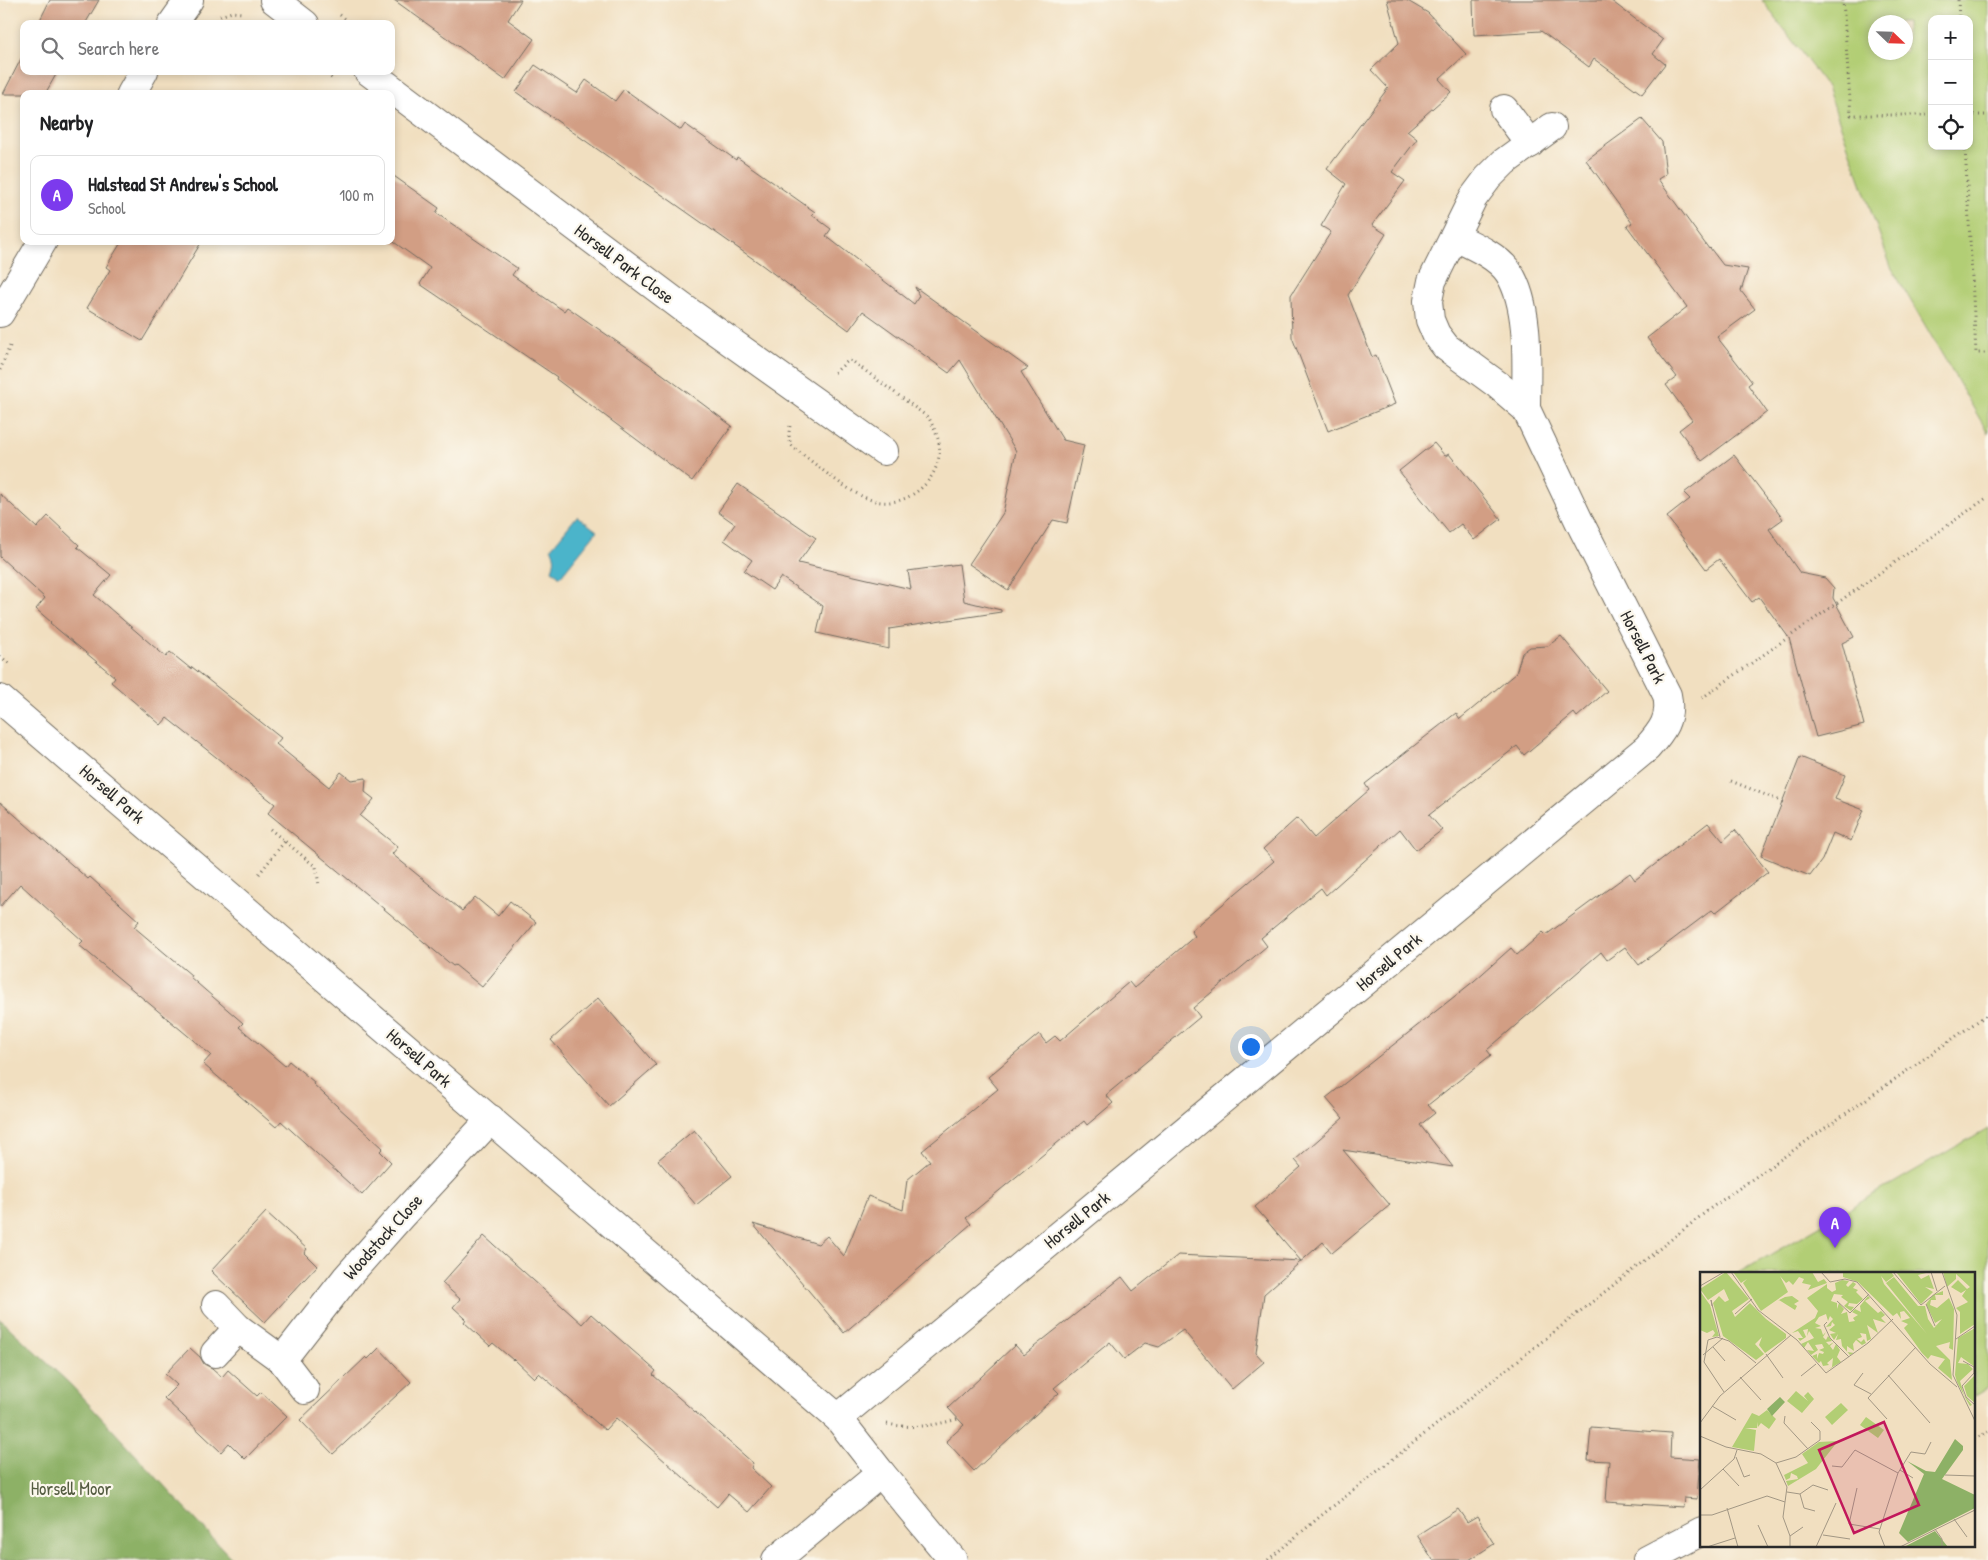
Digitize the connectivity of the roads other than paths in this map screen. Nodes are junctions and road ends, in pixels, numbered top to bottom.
1 (189, 0) edge
2 (274, 0) edge
3 (175, 20) edge
4 (300, 20) edge
5 (142, 75) edge
6 (373, 75) edge
7 (133, 90) edge
8 (393, 90) edge
9 (395, 91) edge
10 (1504, 109) dead end
11 (1552, 127) dead end
12 (1530, 144) junction
13 (1455, 237) junction
14 (41, 245) edge
15 (0, 313) edge
16 (1526, 409) junction
17 (884, 451) dead end
18 (0, 699) edge
19 (491, 1119) junction
20 (216, 1305) dead end
21 (238, 1328) junction
22 (215, 1353) dead end
23 (282, 1360) junction
24 (305, 1390) dead end
25 (838, 1418) junction
26 (881, 1473) junction
27 (1700, 1532) edge
28 (776, 1560) edge
29 (953, 1560) edge
30 (1647, 1560) edge

1 - 3 street
2 - 4 street
5 - 7 street
6 - 8 street, Horsell Park Close
9 - 17 street, Horsell Park Close
10 - 12 street
11 - 12 street, Horsell Park
12 - 13 street, Horsell Park
13 - 16 street, Horsell Park
13 - 16 street, Horsell Park
14 - 15 street
16 - 25 street, Horsell Park
18 - 19 street, Horsell Park
19 - 23 street, Woodstock Close
19 - 25 street, Horsell Park
20 - 21 street
21 - 22 street
21 - 23 street
23 - 24 street
25 - 26 street, Horsell Park
26 - 28 street
26 - 29 street, Horsell Park
27 - 30 street

